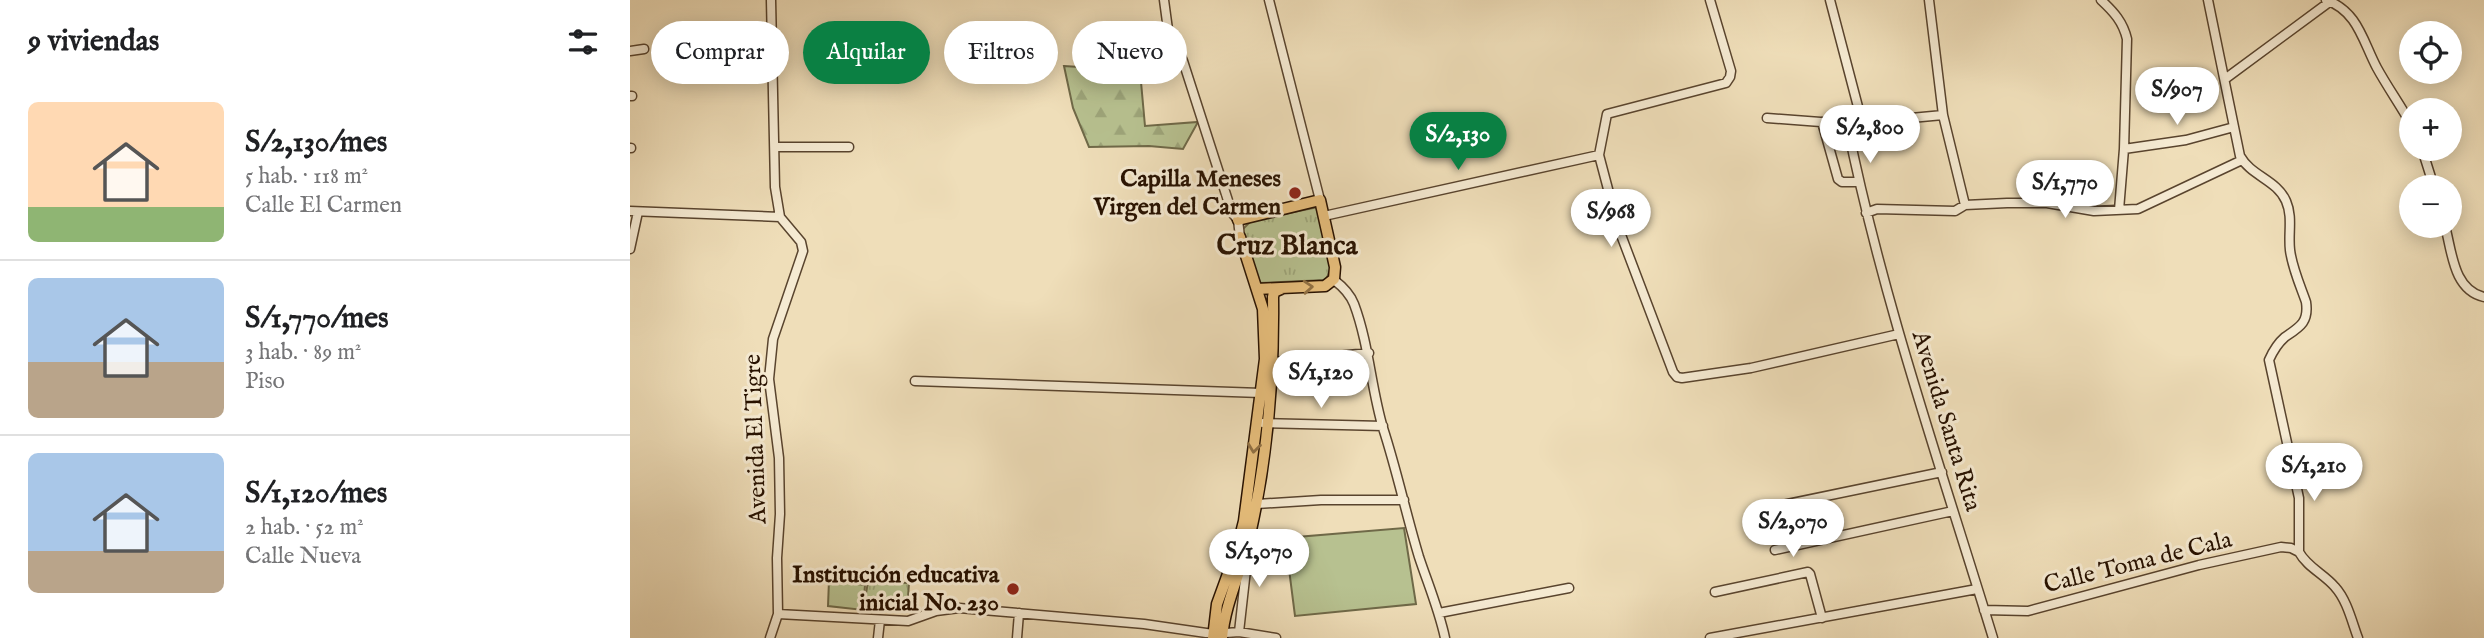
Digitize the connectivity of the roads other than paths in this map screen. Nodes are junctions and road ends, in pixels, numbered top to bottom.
1 (771, 0) edge
2 (1164, 0) edge
3 (1269, 0) edge
4 (1710, 0) edge
5 (1830, 0) edge
6 (1929, 0) edge
7 (2101, 0) edge
8 (2208, 0) edge
9 (2330, 1) edge
10 (644, 49) dead end
11 (630, 51) edge
12 (2225, 79) junction
13 (2399, 102) edge
14 (1943, 115) junction
15 (1767, 118) dead end
16 (1822, 122) junction
17 (1862, 122) junction
18 (1847, 124) junction
19 (2234, 127) junction
20 (776, 147) junction
21 (849, 147) dead end
22 (2124, 149) junction
23 (1599, 155) junction
24 (2242, 160) junction
25 (1858, 182) junction
26 (1320, 201) junction
27 (1965, 205) junction
28 (2119, 210) junction
29 (634, 211) edge
30 (1866, 214) junction
31 (780, 216) junction
32 (1325, 216) junction
33 (1238, 220) junction
34 (1240, 237) joint
35 (2448, 238) edge
36 (630, 249) edge
37 (1334, 280) junction
38 (1257, 289) junction
39 (1281, 289) junction
40 (2484, 297) edge
41 (1899, 334) junction
42 (1369, 353) junction
43 (1274, 362) junction
44 (915, 381) dead end
45 (1261, 393) junction
46 (1257, 422) junction
47 (1269, 424) junction
48 (1383, 426) junction
49 (1942, 472) junction
50 (1404, 500) junction
51 (1802, 502) junction
52 (1257, 504) junction
53 (1773, 507) dead end
54 (1954, 511) junction
55 (1814, 540) junction
56 (1248, 544) junction
57 (1775, 550) dead end
58 (2300, 552) junction
59 (1569, 587) dead end
60 (1976, 589) junction
61 (1715, 592) dead end
62 (1984, 610) junction
63 (1019, 613) junction
64 (1439, 613) junction
65 (778, 614) junction
66 (1822, 618) junction
67 (880, 620) junction
68 (1239, 632) junction
69 (1218, 636) edge
70 (770, 638) edge
71 (878, 638) edge
72 (1017, 638) edge
73 (1276, 638) edge
74 (1445, 638) edge
75 (1710, 638) edge
76 (1993, 638) edge
77 (2358, 638) edge

1 - 20 street, Avenida El Tigre
2 - 33 street
3 - 26 street
4 - 23 street
5 - 17 street
6 - 14 street
7 - 22 street
8 - 12 street
9 - 12 street
9 - 13 street
10 - 11 street
12 - 19 street
14 - 17 street
14 - 27 street
15 - 16 street
16 - 18 street
16 - 25 street
17 - 18 street
18 - 25 street, Avenida Santa Rita
19 - 22 street
19 - 24 street
20 - 21 street
20 - 31 street, Avenida El Tigre
22 - 28 street
23 - 32 street
23 - 41 street
24 - 28 street
24 - 58 street
25 - 30 street, Avenida Santa Rita
26 - 32 main road
26 - 33 main road
27 - 28 street
27 - 30 street
29 - 31 street
29 - 36 street
30 - 41 street, Avenida Santa Rita
31 - 65 street, Avenida El Tigre
32 - 37 main road
33 - 34 street
34 - 38 main road
35 - 40 street
39 -> 37 main road
37 - 42 street
38 - 39 main road
38 - 45 main road
39 - 43 main road
41 - 49 street, Avenida Santa Rita
42 - 43 street
42 - 48 street
43 - 47 main road
44 - 45 street
45 - 46 main road
46 - 47 street
46 -> 69 main road
47 - 48 street
47 - 52 main road
48 - 50 street
49 - 51 street
49 - 54 street, Avenida Santa Rita
50 - 52 street
50 - 64 street
51 - 53 street
51 - 55 street
52 - 56 main road
54 - 55 street
54 - 60 street, Avenida Santa Rita
55 - 57 street
56 - 68 street
56 - 69 main road
58 - 62 street, Calle Toma de Cala
58 - 77 street
59 - 64 street
60 - 62 street, Avenida Santa Rita
60 - 66 street
61 - 66 street
62 - 76 street, Avenida Santa Rita
63 - 67 street
63 - 69 street
63 - 72 street
64 - 74 street
65 - 67 street
65 - 70 street, Avenida El Tigre
66 - 75 street
67 - 71 street
68 - 69 street
68 - 73 street

